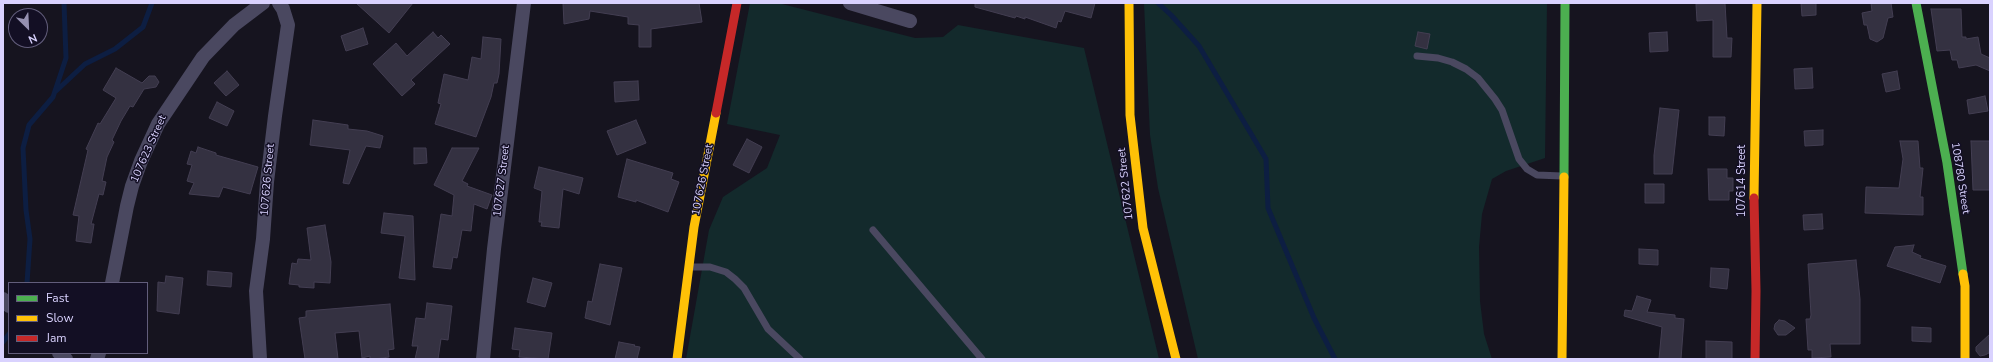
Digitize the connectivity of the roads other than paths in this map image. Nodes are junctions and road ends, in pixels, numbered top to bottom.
1 (263, 3) edge
2 (279, 3) edge
3 (524, 3) edge
4 (737, 3) edge
5 (850, 3) edge
6 (1566, 3) edge
7 (1757, 3) edge
8 (1916, 3) edge
9 (1130, 6) edge
10 (910, 21) dead end
11 (1417, 56) dead end
12 (1564, 176) junction
13 (873, 230) dead end
14 (690, 267) junction
15 (112, 282) edge
16 (260, 359) edge
17 (483, 359) edge
18 (677, 359) edge
19 (800, 359) edge
20 (982, 359) edge
21 (1176, 359) edge
22 (1562, 359) edge
23 (1755, 359) edge
24 (1965, 359) edge

1 - 15 street, 107623 Street
2 - 16 street, 107626 Street
3 - 17 street, 107627 Street
4 - 14 street, 107626 Street
5 - 10 street
6 - 12 street
7 - 23 street, 107614 Street
8 - 24 street, 108780 Street
9 - 21 street, 107622 Street
11 - 12 lane
12 - 22 street
13 - 20 lane
14 - 18 street, 107626 Street
14 - 19 lane

